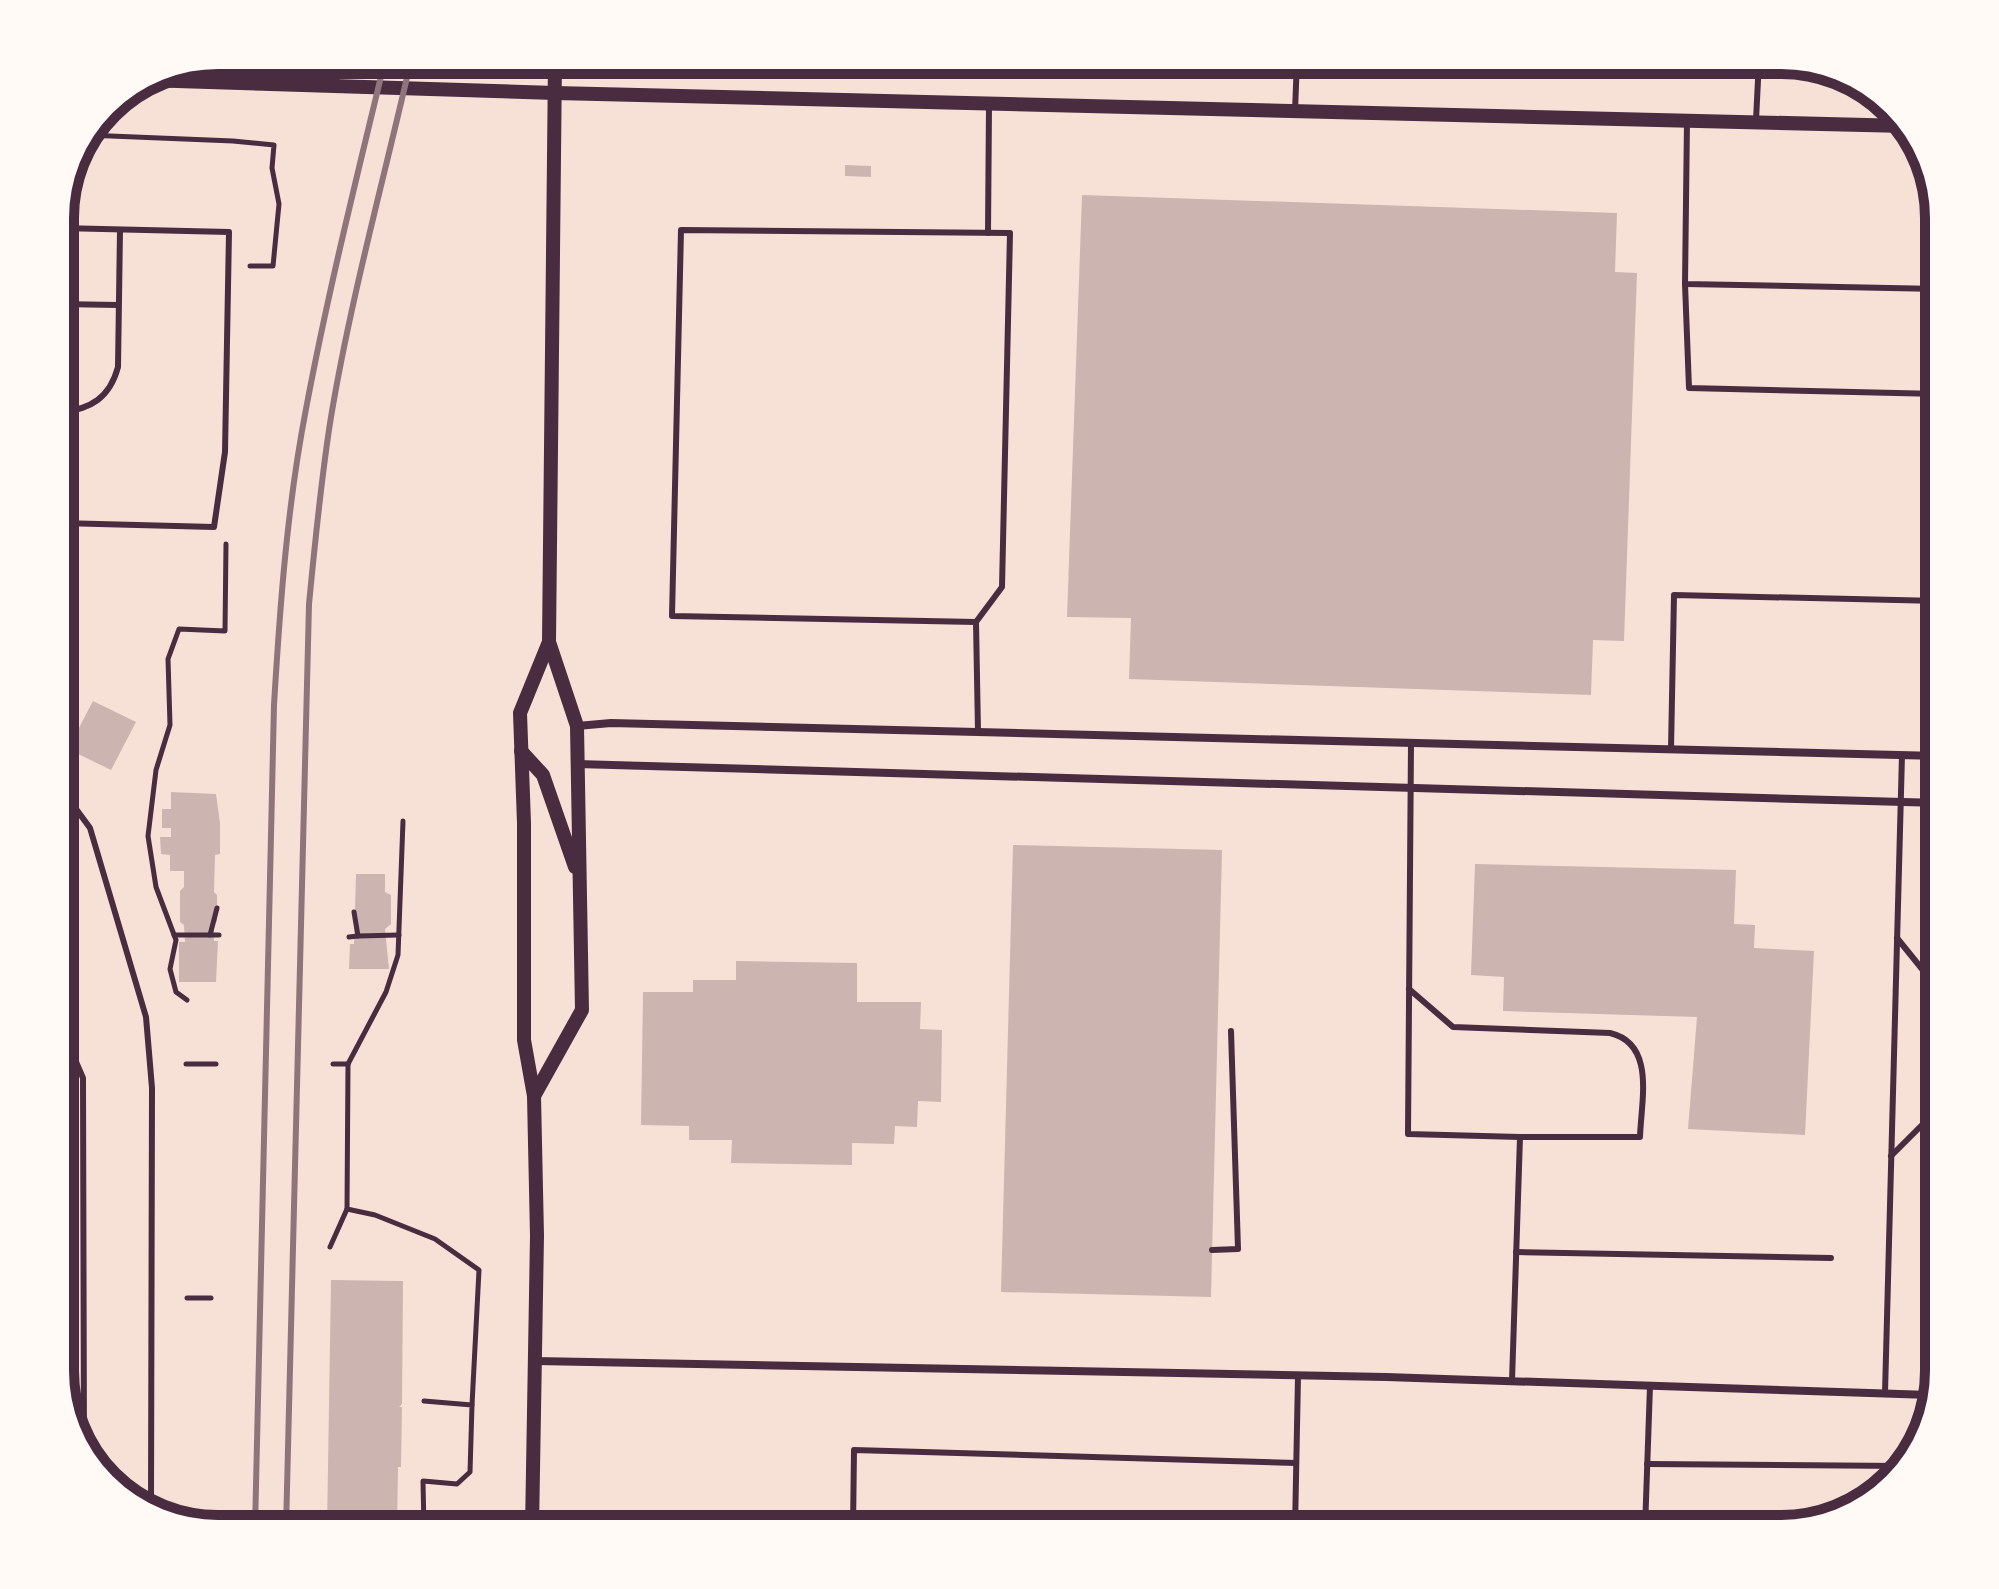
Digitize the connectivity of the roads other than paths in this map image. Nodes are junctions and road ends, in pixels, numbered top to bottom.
1 (336, 74) edge
2 (555, 74) edge
3 (1296, 74) edge
4 (1758, 74) edge
5 (176, 81) edge
6 (336, 85) junction
7 (555, 93) junction
8 (989, 104) junction
9 (1295, 111) junction
10 (1687, 121) junction
11 (1756, 123) junction
12 (1891, 126) edge
13 (74, 228) edge
14 (120, 230) junction
15 (988, 233) junction
16 (1685, 284) junction
17 (1925, 289) edge
18 (74, 304) edge
19 (118, 305) junction
20 (1925, 394) edge
21 (74, 410) edge
22 (74, 523) edge
23 (1925, 601) edge
24 (976, 622) junction
25 (549, 642) junction
26 (577, 726) junction
27 (978, 732) junction
28 (1411, 743) junction
29 (1671, 749) junction
30 (521, 751) junction
31 (1902, 755) junction
32 (1925, 756) edge
33 (577, 764) junction
34 (1410, 788) junction
35 (1900, 802) junction
36 (1925, 803) edge
37 (74, 806) edge
38 (580, 883) junction
39 (1897, 938) junction
40 (1925, 973) edge
41 (1409, 989) junction
42 (1231, 1031) dead end
43 (74, 1057) edge
44 (534, 1096) junction
45 (1925, 1122) edge
46 (1520, 1137) junction
47 (1891, 1156) junction
48 (1212, 1250) dead end
49 (1516, 1252) junction
50 (1831, 1258) dead end
51 (535, 1361) junction
52 (1298, 1376) junction
53 (1512, 1381) junction
54 (1650, 1386) junction
55 (1885, 1393) junction
56 (1923, 1395) edge
57 (84, 1423) edge
58 (1296, 1463) junction
59 (1647, 1464) junction
60 (1889, 1466) edge
61 (151, 1498) edge
62 (532, 1515) edge
63 (853, 1515) edge
64 (1295, 1515) edge
65 (1645, 1515) edge

1 - 6 lane
2 - 7 street
3 - 9 lane
4 - 11 lane
5 - 6 street
6 - 7 street
7 - 8 street
7 - 25 street
8 - 9 street
8 - 15 lane
9 - 10 street
10 - 11 street
10 - 16 lane
11 - 12 street
13 - 14 lane
14 - 19 lane
14 - 22 lane
15 - 24 lane
15 - 24 lane
16 - 17 lane
16 - 20 lane
18 - 19 lane
19 - 21 lane
23 - 29 lane
24 - 27 lane
25 - 26 street
25 - 30 street
26 - 27 street
26 - 33 street
27 - 28 street
28 - 29 street
28 - 34 lane
29 - 31 street
30 - 38 street
30 - 44 street
31 - 32 street
31 - 35 lane
33 - 34 street
33 - 38 street
34 - 35 street
34 - 41 lane
35 - 36 street
35 - 39 lane
37 - 61 lane
38 - 44 street
39 - 40 lane
39 - 47 lane
41 - 46 lane
41 - 46 lane
42 - 48 lane
43 - 57 lane
44 - 51 street
45 - 47 lane
46 - 49 lane
47 - 55 lane
49 - 50 lane
49 - 53 lane
51 - 52 street
51 - 62 street
52 - 53 street
52 - 58 lane
53 - 54 street
54 - 55 street
54 - 59 lane
55 - 56 street
58 - 63 lane
58 - 64 lane
59 - 60 lane
59 - 65 lane

